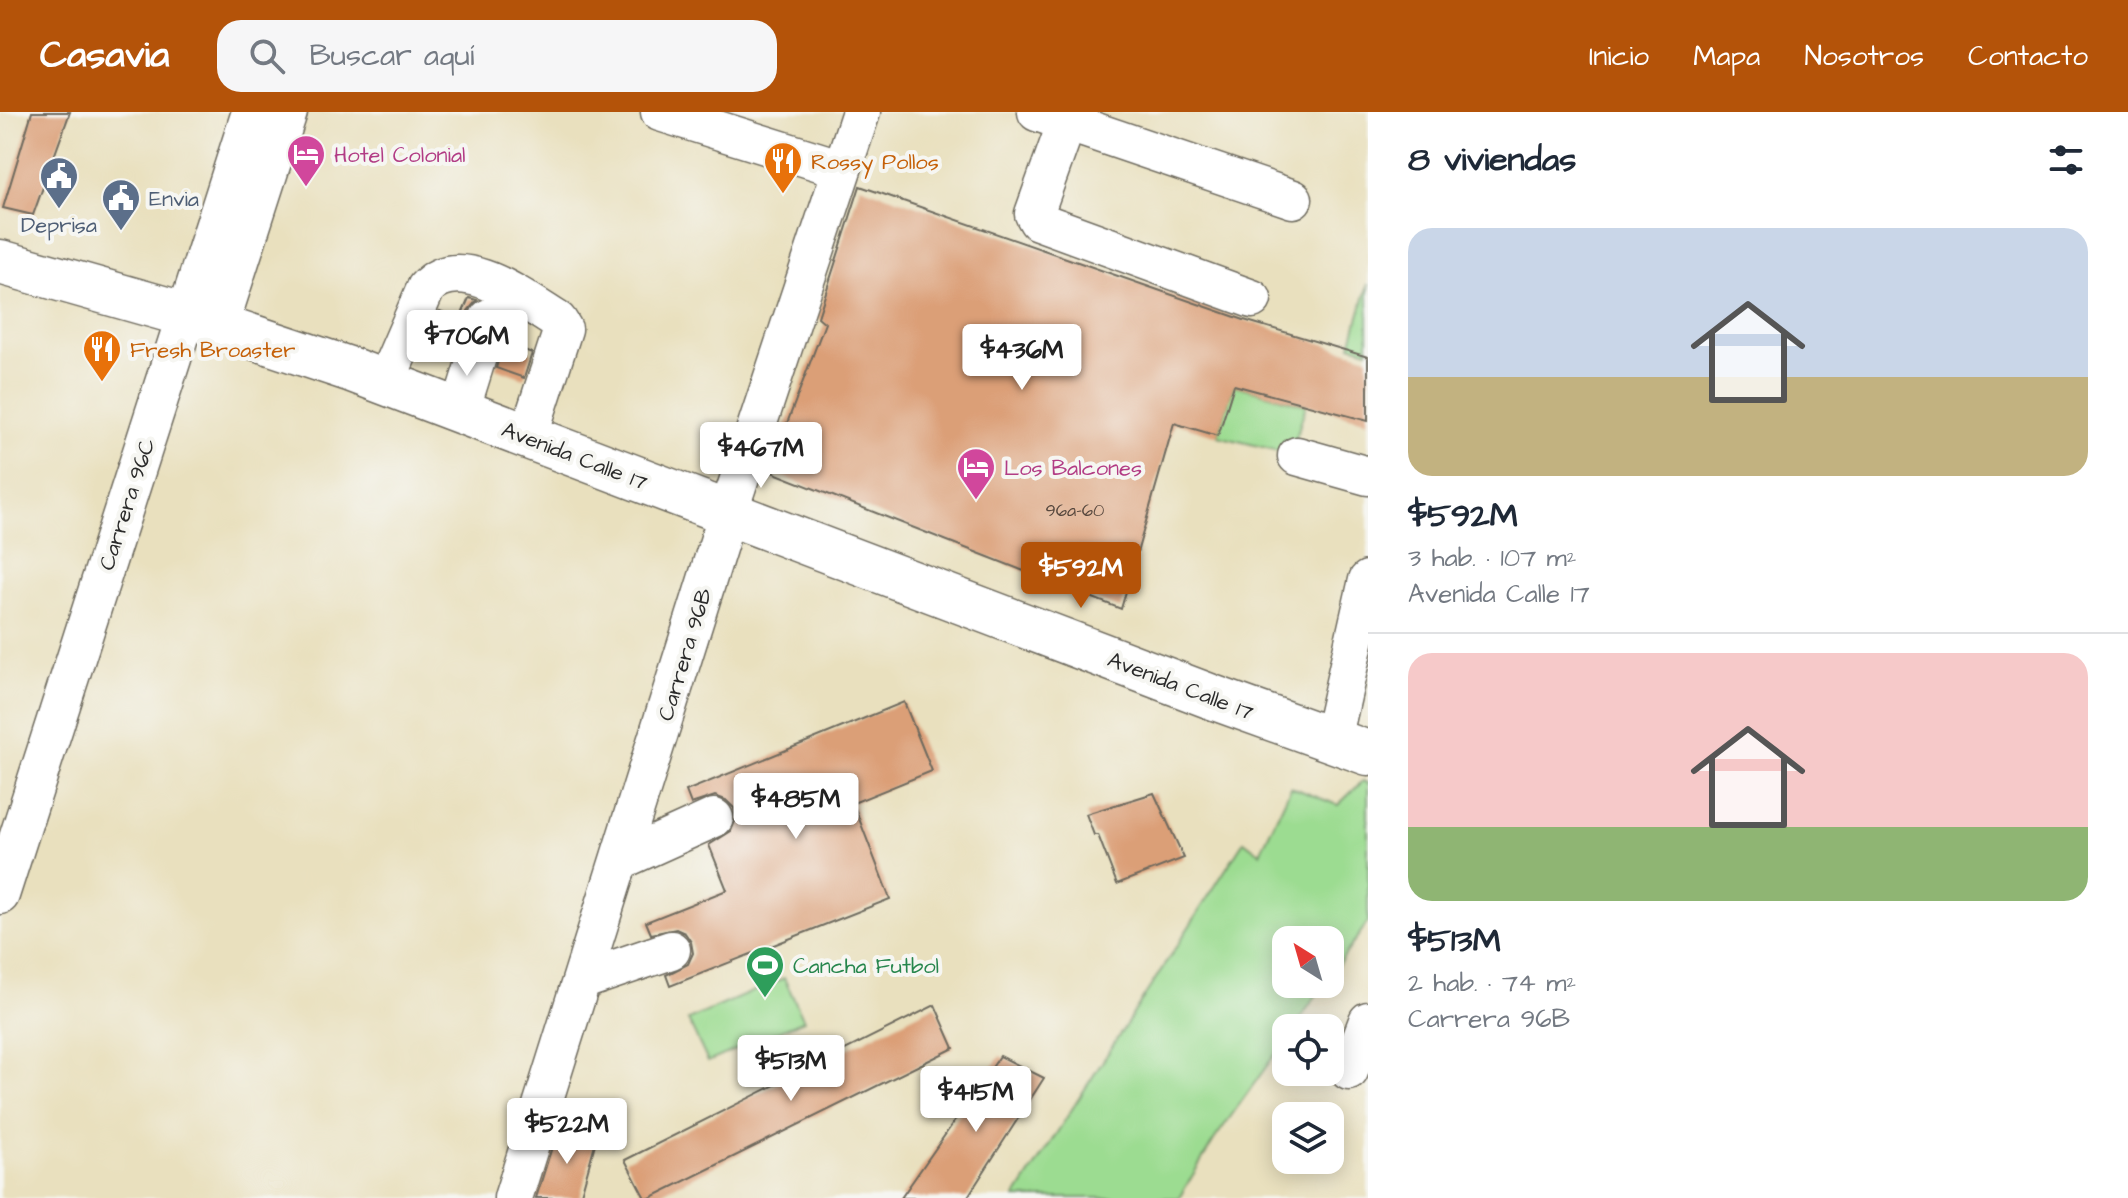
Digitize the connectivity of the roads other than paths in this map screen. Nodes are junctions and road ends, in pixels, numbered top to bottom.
1 (251, 112) edge
2 (288, 112) edge
3 (660, 112) edge
4 (861, 112) edge
5 (1052, 117) edge
6 (842, 169) junction
7 (1293, 199) dead end
8 (0, 262) edge
9 (496, 299) junction
10 (1252, 299) dead end
11 (203, 321) junction
12 (385, 383) junction
13 (460, 411) junction
14 (528, 437) junction
15 (1297, 456) dead end
16 (1368, 476) edge
17 (728, 513) junction
18 (1368, 580) edge
19 (1350, 746) edge
20 (714, 818) dead end
21 (621, 860) junction
22 (0, 895) edge
23 (671, 950) dead end
24 (583, 980) junction
25 (1368, 1021) edge
26 (1349, 1071) dead end
27 (513, 1198) edge

1 - 11 street, Carrera 96C
2 - 11 street, Carrera 96C
3 - 6 street
4 - 6 street, Carrera 96B
5 - 7 street
5 - 10 street
6 - 17 street, Carrera 96B
8 - 11 main road, Avenida Calle 17
9 - 12 street
9 - 13 street
9 - 14 street
11 - 12 main road, Avenida Calle 17
11 - 22 street, Carrera 96C
12 - 13 main road, Avenida Calle 17
13 - 14 main road, Avenida Calle 17
14 - 17 main road, Avenida Calle 17
15 - 16 street
17 - 19 main road, Avenida Calle 17
17 - 21 street, Carrera 96B
18 - 19 street
20 - 21 street
21 - 24 street, Carrera 96B
23 - 24 street
24 - 27 street, Carrera 96B
25 - 26 street

